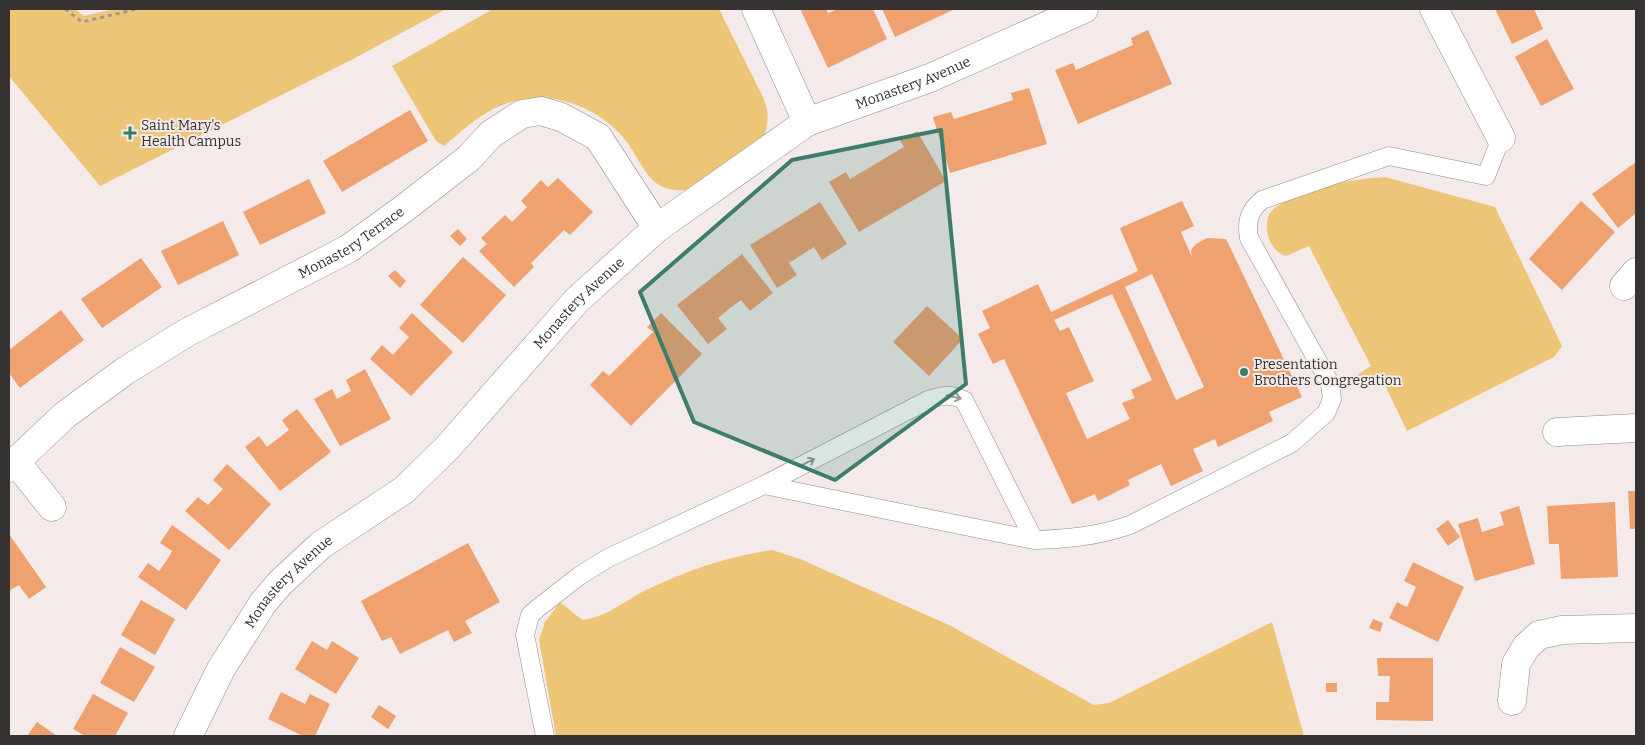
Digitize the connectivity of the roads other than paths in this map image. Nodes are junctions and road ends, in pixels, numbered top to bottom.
1 (756, 9) edge
2 (1084, 9) edge
3 (1434, 9) edge
4 (807, 122) junction
5 (1501, 138) joint
6 (657, 228) junction
7 (1636, 428) edge
8 (1557, 432) dead end
9 (12, 465) edge
10 (764, 485) junction
11 (52, 507) dead end
12 (1034, 540) junction
13 (1636, 628) edge
14 (1512, 702) dead end
15 (188, 736) edge
16 (545, 736) edge

1 - 4 street
2 - 4 street, Monastery Avenue
3 - 5 street
4 - 6 street, Monastery Avenue
5 - 12 lane
6 - 9 street, Monastery Terrace
6 - 15 street, Monastery Avenue
7 - 8 street
9 - 11 street, Monastery Terrace
10 - 12 lane
10 -> 12 lane
10 - 16 lane
13 - 14 street

